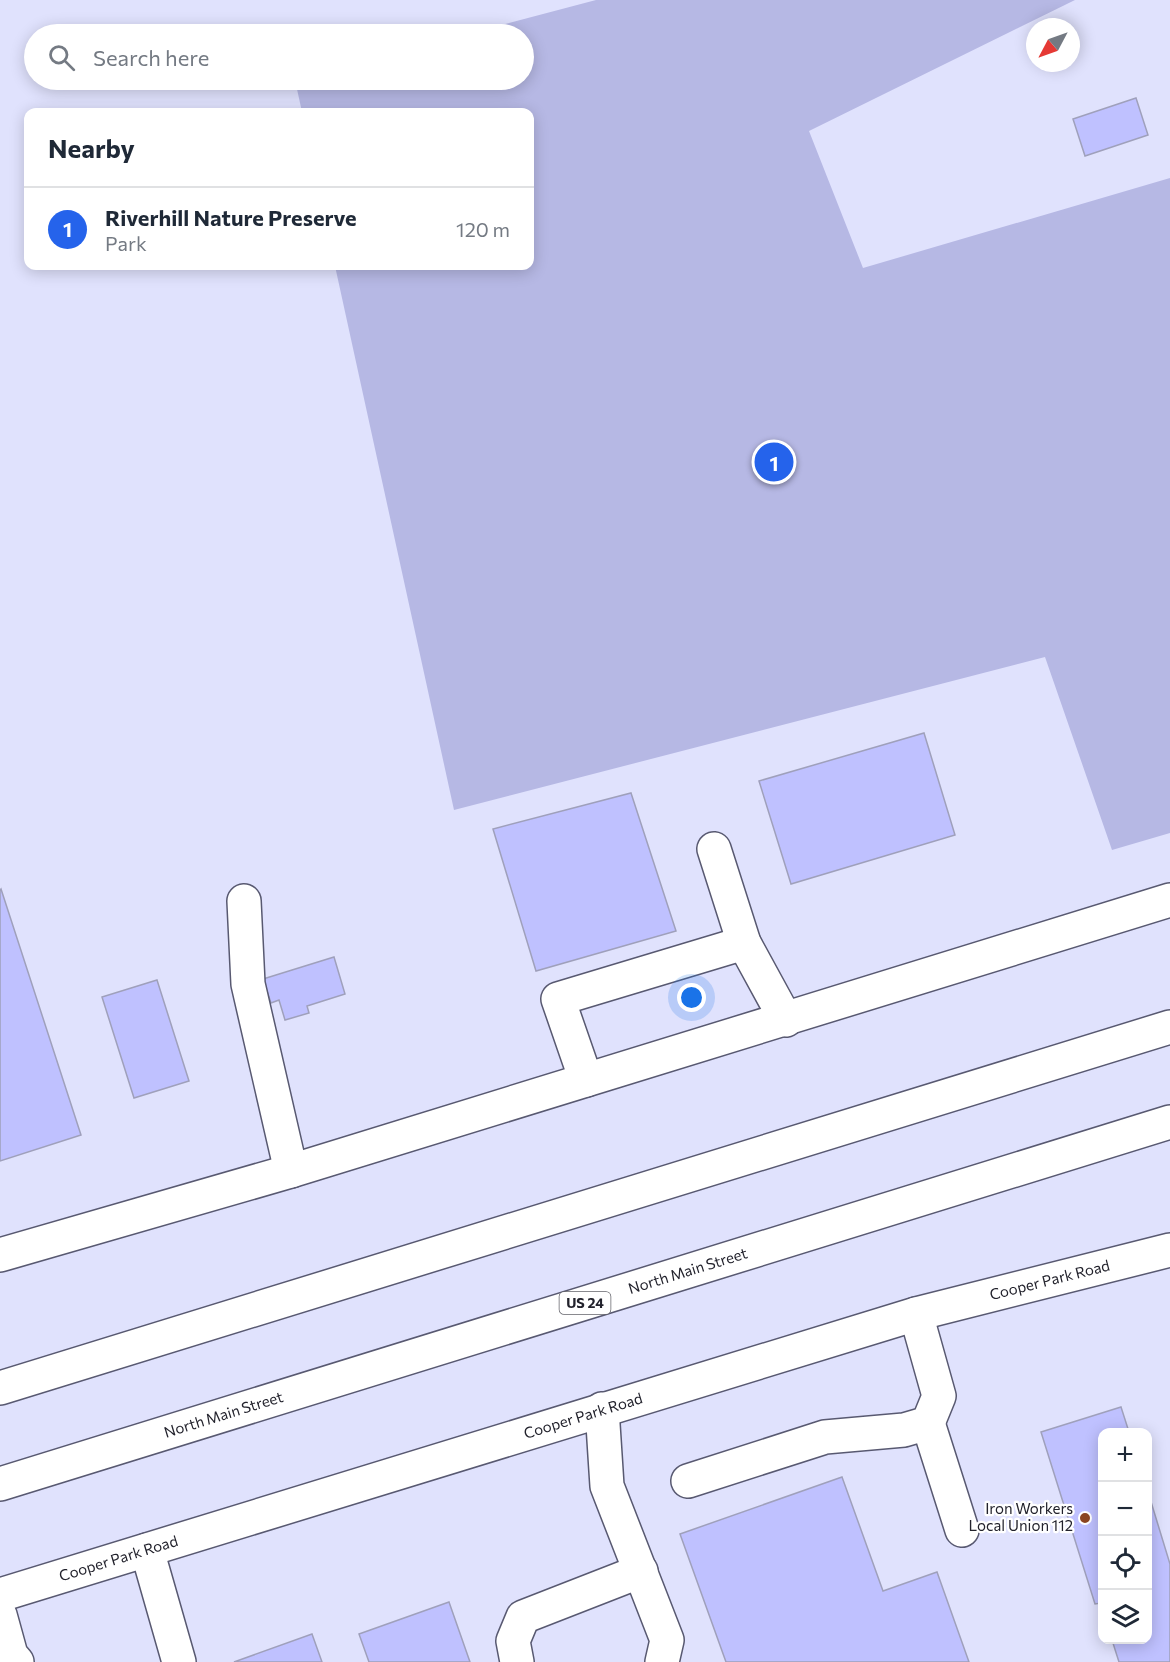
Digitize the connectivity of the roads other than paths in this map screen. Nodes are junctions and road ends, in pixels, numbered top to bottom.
1 (714, 849) dead end
2 (1170, 900) edge
3 (244, 902) dead end
4 (744, 943) junction
5 (786, 1020) junction
6 (1170, 1027) edge
7 (586, 1080) junction
8 (1170, 1122) edge
9 (291, 1171) junction
10 (1170, 1250) edge
11 (0, 1255) edge
12 (916, 1314) junction
13 (0, 1388) edge
14 (602, 1409) junction
15 (928, 1423) junction
16 (688, 1481) dead end
17 (0, 1484) edge
18 (962, 1530) dead end
19 (147, 1550) junction
20 (641, 1571) junction
21 (0, 1595) edge
22 (0, 1615) edge
23 (11, 1660) edge
24 (179, 1662) edge
25 (518, 1662) edge
26 (662, 1662) edge

1 - 4 main road
2 - 5 main road
3 - 9 main road
4 - 5 main road
4 - 7 main road
5 - 7 main road
6 - 13 main road
7 - 9 main road
8 - 17 main road, North Main Street / US 24
9 - 11 main road
10 - 12 main road, Cooper Park Road
12 - 14 main road, Cooper Park Road
12 - 15 main road
14 - 19 main road, Cooper Park Road
14 - 20 main road
15 - 16 main road
15 - 18 main road
19 - 21 main road, Cooper Park Road
19 - 24 main road
20 - 25 main road
20 - 26 main road
22 - 23 main road

